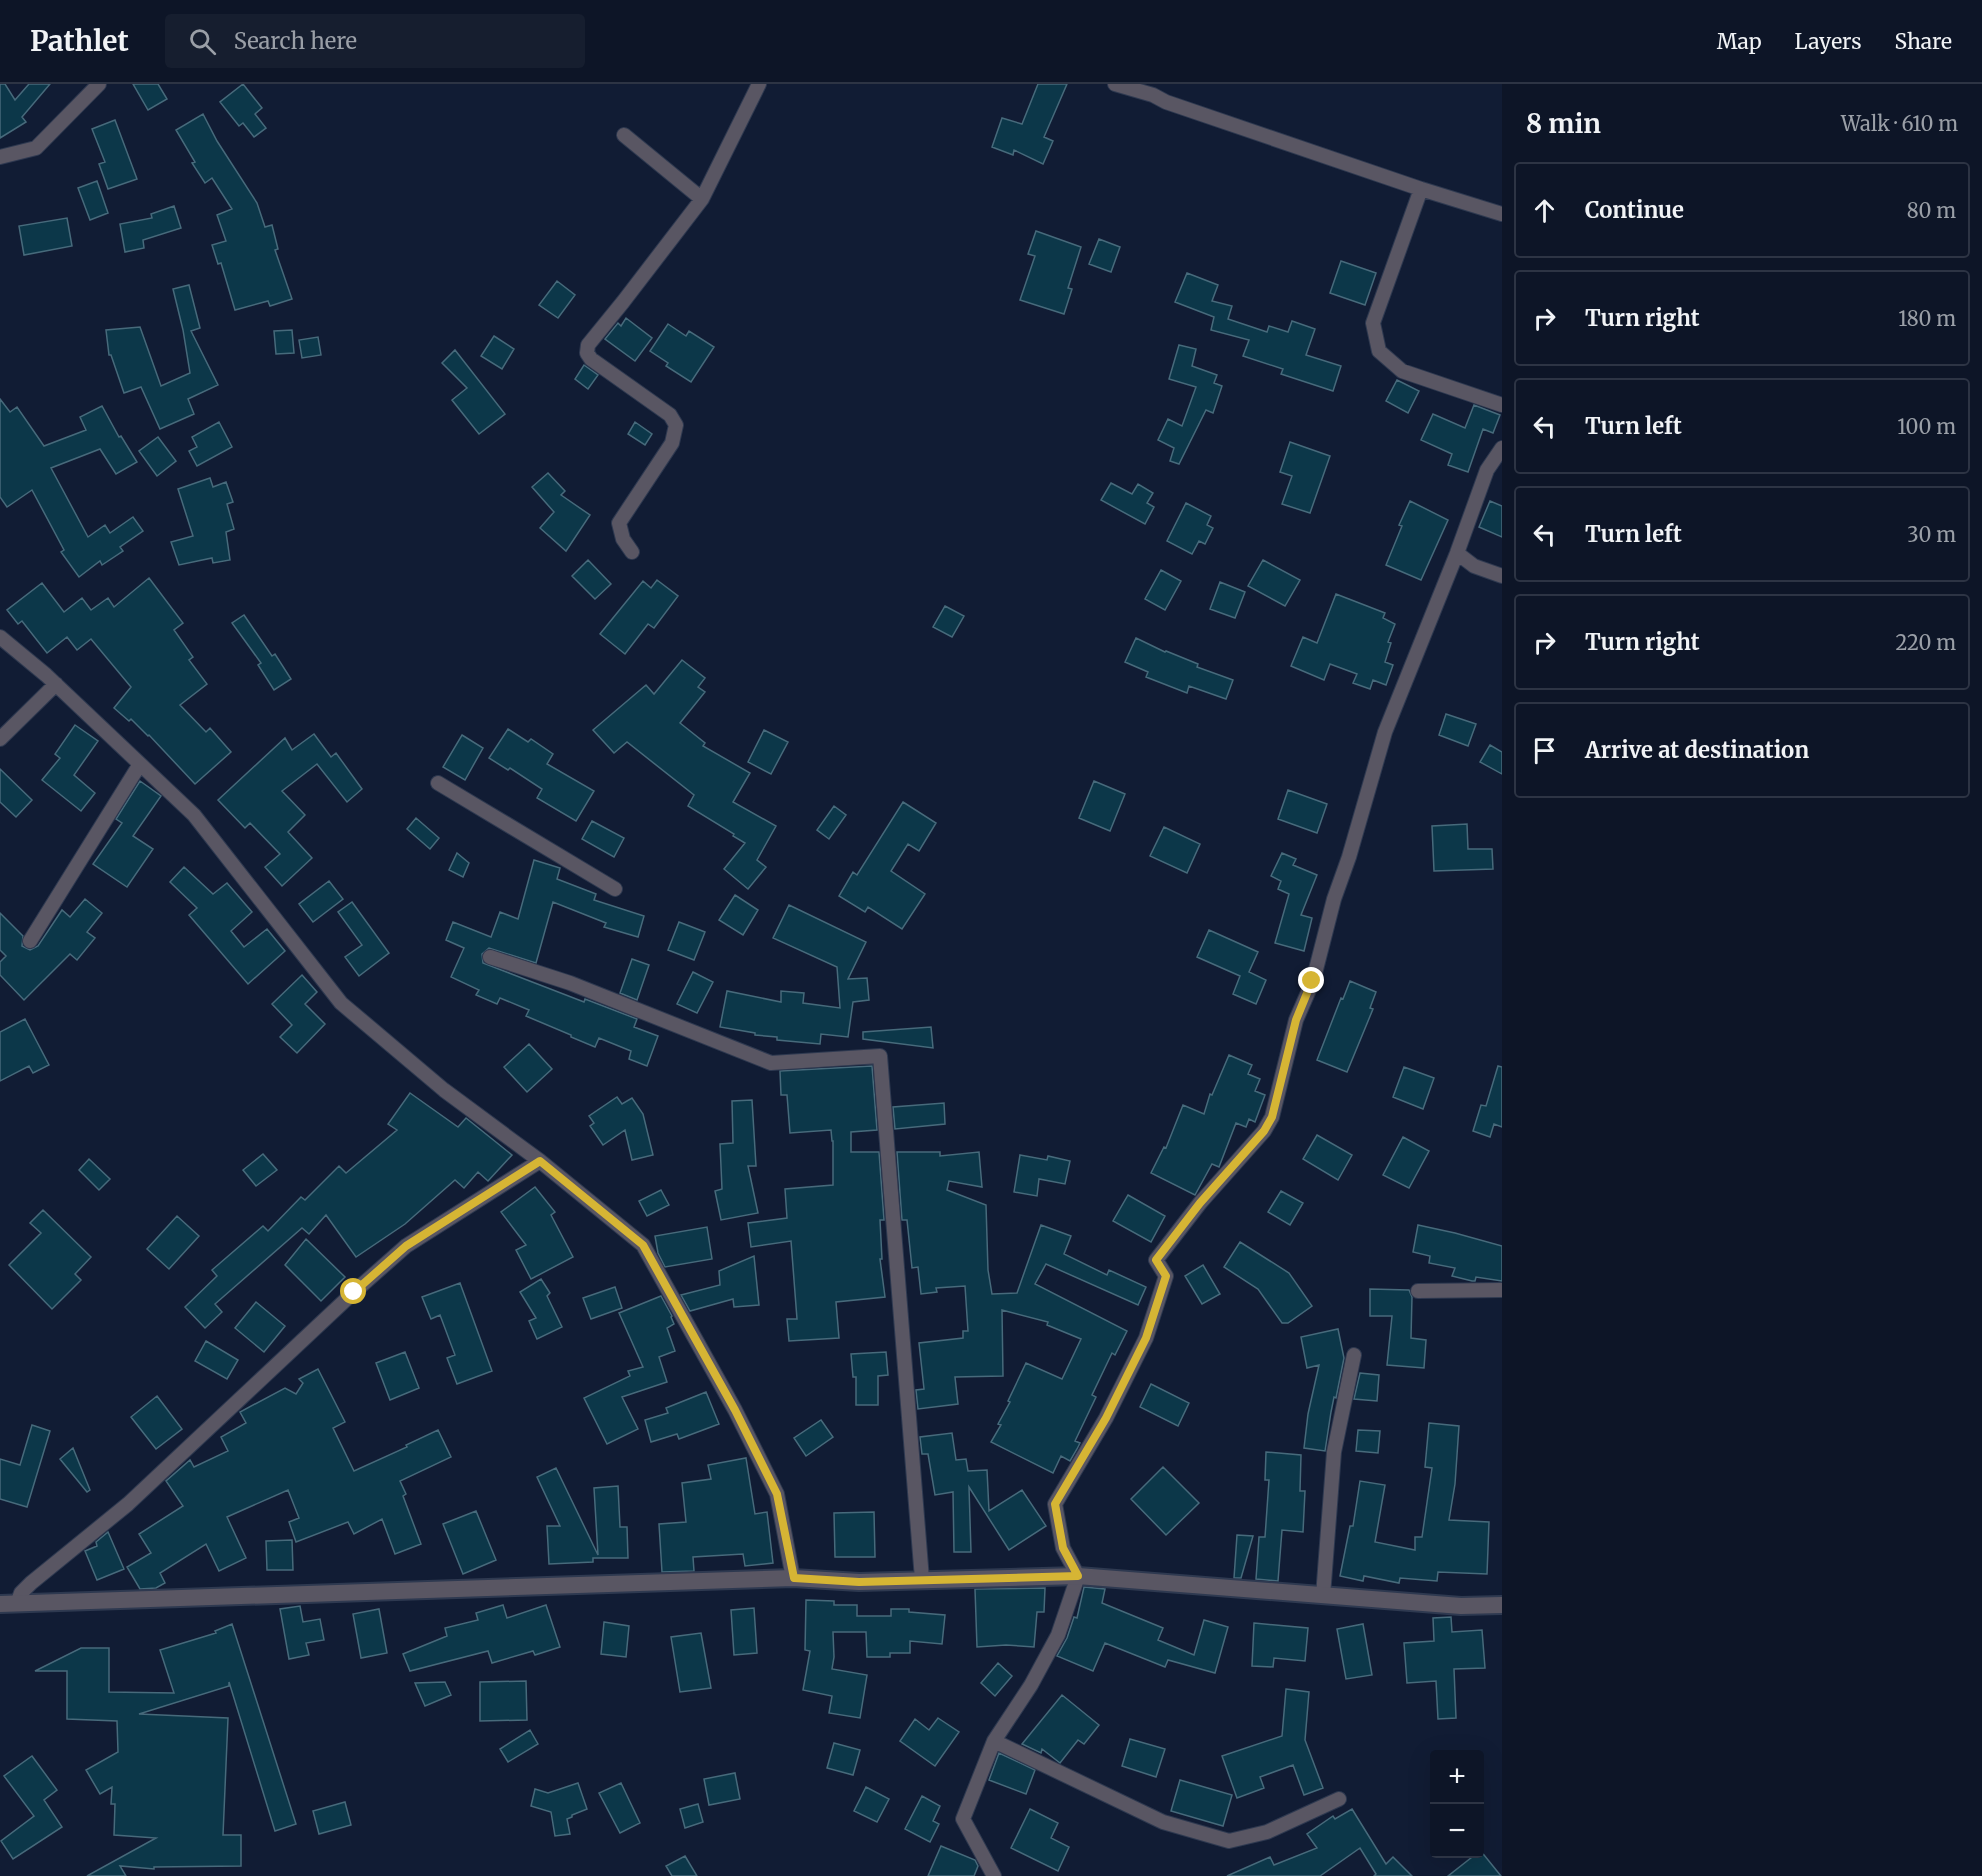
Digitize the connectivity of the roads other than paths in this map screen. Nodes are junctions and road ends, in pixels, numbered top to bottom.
1 (99, 84) edge
2 (759, 84) edge
3 (1114, 84) edge
4 (624, 135) dead end
5 (0, 157) edge
6 (1421, 189) junction
7 (702, 199) junction
8 (1502, 214) edge
9 (1502, 405) edge
10 (1502, 448) edge
11 (632, 552) dead end
12 (1457, 553) junction
13 (1502, 576) edge
14 (0, 637) edge
15 (56, 684) junction
16 (0, 739) edge
17 (140, 764) junction
18 (438, 783) dead end
19 (615, 889) dead end
20 (30, 941) dead end
21 (490, 957) dead end
22 (540, 1161) junction
23 (1502, 1290) edge
24 (1418, 1291) dead end
25 (1354, 1355) dead end
26 (1078, 1576) junction
27 (794, 1578) junction
28 (922, 1579) junction
29 (1323, 1596) junction
30 (8, 1604) edge
31 (1502, 1605) edge
32 (994, 1741) junction
33 (1339, 1799) dead end
34 (994, 1876) edge

1 - 5 street
2 - 7 street
3 - 6 street
4 - 7 street
6 - 8 street
6 - 9 street
7 - 11 street
10 - 12 street
12 - 13 street
12 - 26 street
14 - 15 street
15 - 16 street
15 - 17 street
17 - 20 street
17 - 22 street
18 - 19 street
21 - 28 street
22 - 27 street
22 - 30 street
23 - 24 street
25 - 29 street
26 - 28 street
26 - 29 street
26 - 32 street
27 - 28 street
27 - 30 street
29 - 31 street
32 - 33 street
32 - 34 street

